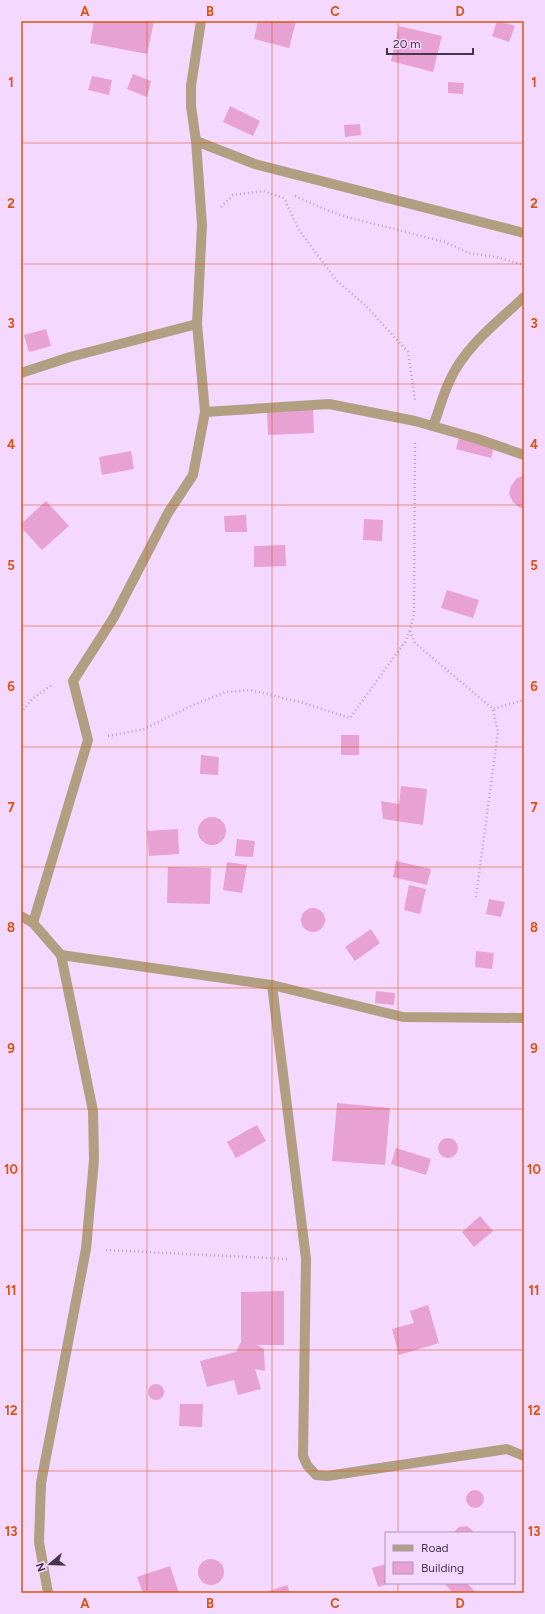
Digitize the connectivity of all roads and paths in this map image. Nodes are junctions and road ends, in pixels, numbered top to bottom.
1 (202, 21) edge
2 (196, 141) junction
3 (294, 196) dead end
4 (202, 226) junction
5 (524, 233) edge
6 (524, 265) edge
7 (524, 297) edge
8 (197, 324) junction
9 (21, 373) edge
10 (204, 412) junction
11 (415, 421) junction
12 (433, 426) junction
13 (524, 455) edge
14 (410, 630) junction
15 (73, 681) junction
16 (524, 700) edge
17 (493, 708) junction
18 (21, 713) edge
19 (88, 740) junction
20 (476, 897) dead end
21 (21, 916) edge
22 (33, 923) junction
23 (61, 954) junction
24 (272, 985) junction
25 (524, 1018) edge
26 (86, 1249) junction
27 (306, 1260) junction
28 (524, 1456) edge
29 (48, 1593) edge

1 - 2 street
2 - 4 street
2 - 5 street
3 - 6 path
4 - 8 street
4 - 11 path
7 - 12 street
8 - 9 street
8 - 10 street
10 - 11 street
10 - 15 street
11 - 12 street
11 - 14 path
12 - 13 street
14 - 17 path
14 - 19 path
15 - 18 path
15 - 19 street
16 - 17 path
17 - 20 path
19 - 22 street
21 - 22 street
22 - 23 street
23 - 24 street
23 - 26 street
24 - 25 street
24 - 27 street
26 - 27 path
26 - 29 street
27 - 28 street

